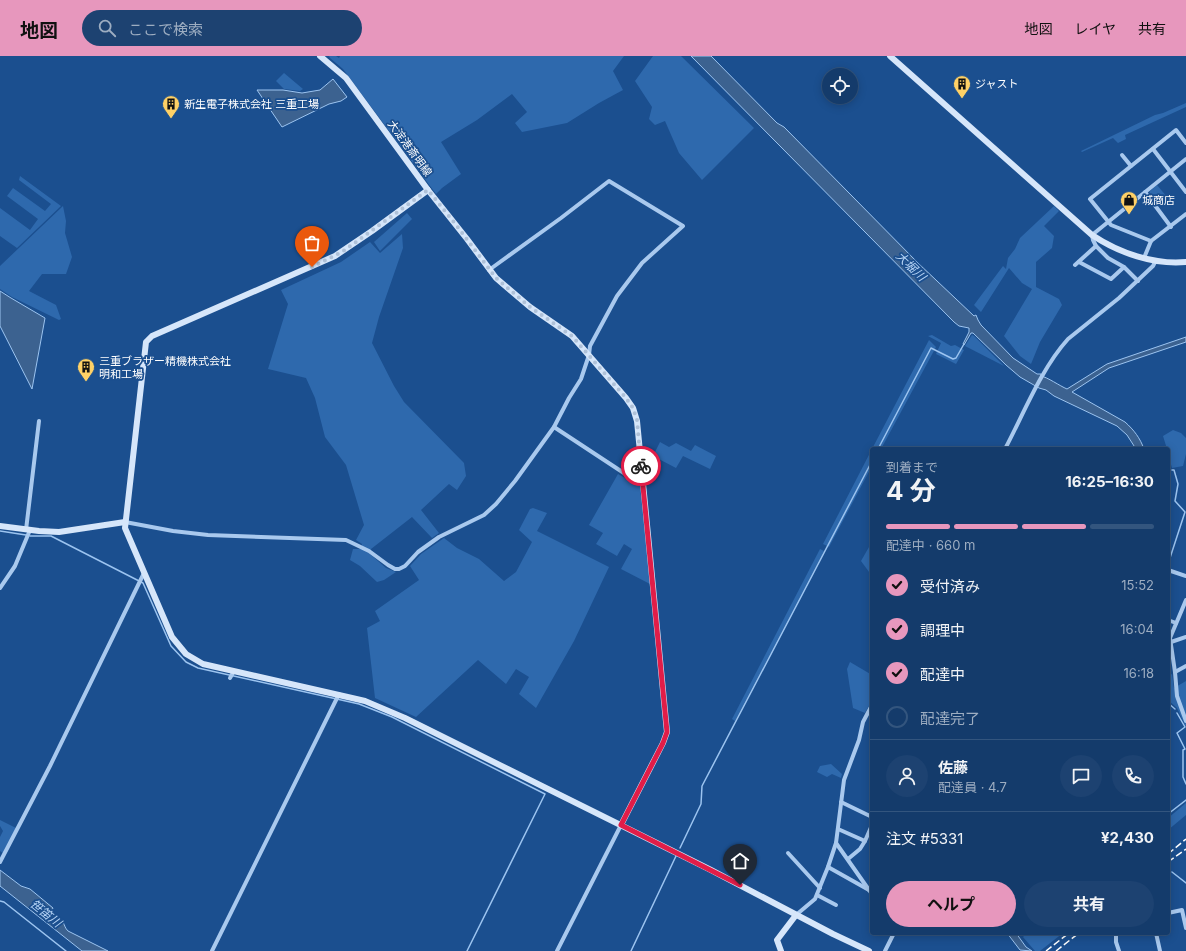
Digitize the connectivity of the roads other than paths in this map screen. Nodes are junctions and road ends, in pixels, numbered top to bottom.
1 (890, 56) edge
2 (323, 57) edge
3 (1186, 143) edge
4 (1153, 149) junction
5 (1122, 155) dead end
6 (1186, 159) edge
7 (1131, 166) junction
8 (1170, 172) junction
9 (428, 190) junction
10 (1144, 192) junction
11 (1186, 192) edge
12 (1186, 214) edge
13 (1109, 222) junction
14 (1171, 227) junction
15 (1092, 235) junction
16 (1151, 241) junction
17 (1096, 246) junction
18 (1144, 258) junction
19 (1156, 260) junction
20 (1186, 262) edge
21 (1124, 267) junction
22 (489, 270) junction
23 (1138, 281) junction
24 (589, 355) junction
25 (39, 421) dead end
26 (554, 426) junction
27 (1006, 447) edge
28 (643, 484) junction
29 (125, 522) junction
30 (0, 526) edge
31 (28, 531) junction
32 (1170, 571) edge
33 (1186, 576) edge
34 (141, 578) junction
35 (0, 588) edge
36 (1186, 600) edge
37 (1170, 621) edge
38 (1176, 623) junction
39 (1186, 637) edge
40 (1171, 642) junction
41 (1186, 666) edge
42 (1175, 672) junction
43 (338, 698) junction
44 (870, 709) edge
45 (1186, 721) edge
46 (841, 802) junction
47 (870, 816) edge
48 (621, 825) junction
49 (838, 829) junction
50 (870, 830) edge
51 (865, 841) junction
52 (836, 843) junction
53 (788, 853) dead end
54 (848, 859) junction
55 (1, 860) edge
56 (828, 867) junction
57 (820, 888) junction
58 (870, 892) edge
59 (817, 895) junction
60 (836, 905) dead end
61 (1170, 913) edge
62 (796, 915) junction
63 (1186, 928) edge
64 (893, 935) edge
65 (1116, 935) edge
66 (1156, 935) edge
67 (212, 951) edge
68 (557, 951) edge
69 (781, 951) edge
70 (869, 951) edge
71 (885, 951) edge
72 (1119, 951) edge
73 (1160, 951) edge

1 - 15 street
2 - 9 street, 大淀港斎明線
3 - 4 street
4 - 7 street
4 - 8 street
5 - 7 street
6 - 8 street
7 - 13 street
8 - 10 street
8 - 11 street
9 - 22 street, 大淀港斎明線
9 - 29 street
10 - 13 street
10 - 14 street
12 - 14 street
13 - 15 street
13 - 16 street
14 - 16 street
15 - 17 street
15 - 18 street
16 - 18 street
17 - 21 street
17 - 21 street
18 - 19 street
19 - 20 street
19 - 23 street
21 - 23 street
22 - 24 street, 大淀港斎明線
22 - 24 street
23 - 27 street
24 - 26 street
24 - 28 street, 大淀港斎明線
25 - 31 street
26 - 28 street
26 - 29 street
28 - 48 street, 大淀港斎明線
29 - 31 street
29 - 34 street
30 - 31 street
31 - 35 street
32 - 33 street
34 - 43 street
34 - 55 street
36 - 38 street
37 - 38 street
38 - 40 street
39 - 40 street
40 - 42 street
41 - 42 street
42 - 45 street
43 - 48 street
43 - 67 street
44 - 46 street
46 - 47 street
46 - 49 street
48 - 62 street
48 - 68 street
49 - 51 street
49 - 52 street
50 - 51 street
51 - 54 street
52 - 54 street
52 - 56 street
53 - 57 street
54 - 58 street
56 - 57 street
56 - 58 street
57 - 59 street
59 - 60 street
59 - 62 street
61 - 63 street
62 - 69 street
62 - 70 street
64 - 71 street
65 - 72 street
66 - 73 street

